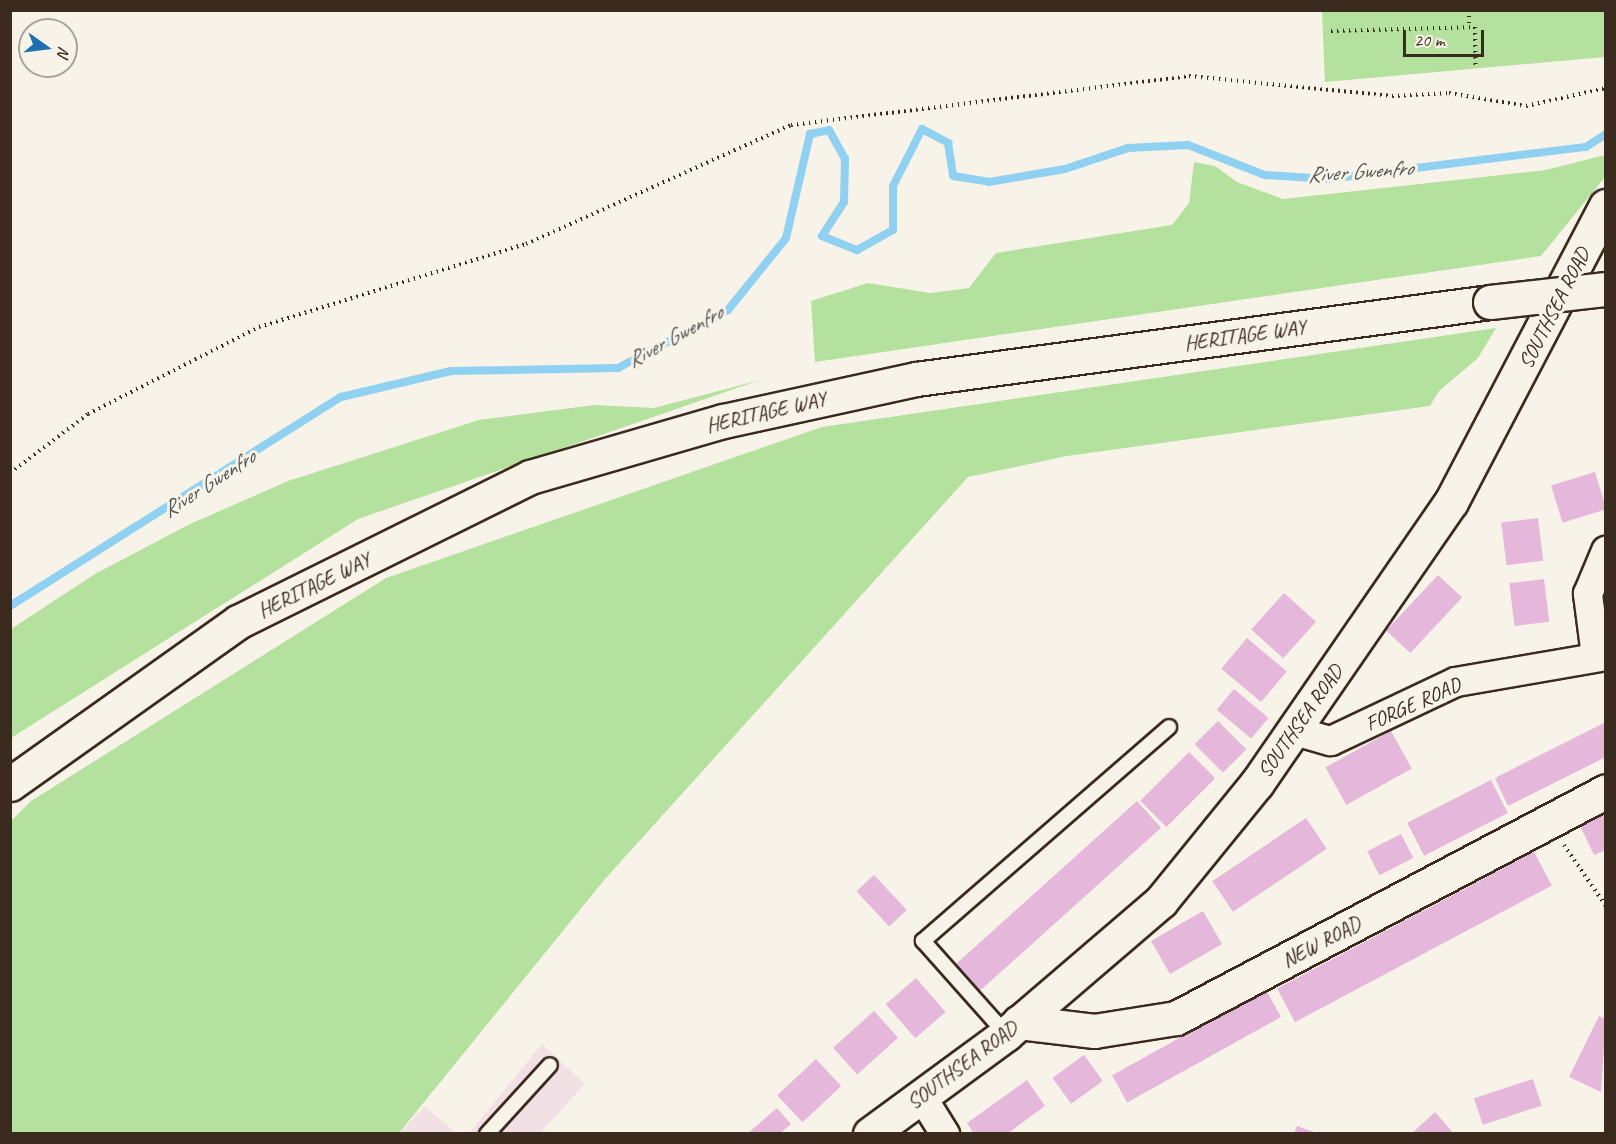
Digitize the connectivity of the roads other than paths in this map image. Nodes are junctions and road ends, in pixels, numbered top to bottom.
1 (1605, 206) edge
2 (1605, 289) edge
3 (1605, 550) edge
4 (1601, 656) edge
5 (1169, 728) dead end
6 (1295, 731) junction
7 (10, 784) edge
8 (1605, 791) edge
9 (1013, 1028) junction
10 (550, 1065) dead end
11 (922, 1097) junction
12 (487, 1134) edge
13 (870, 1134) edge
14 (945, 1134) edge

1 - 6 street, SOUTHSEA ROAD
2 - 7 street, HERITAGE WAY, bridge
3 - 4 street
4 - 6 street, FORGE ROAD
5 - 9 lane
6 - 9 street, SOUTHSEA ROAD
8 - 9 street, NEW ROAD
9 - 11 street, SOUTHSEA ROAD
10 - 12 lane
11 - 13 street, SOUTHSEA ROAD
11 - 14 street

